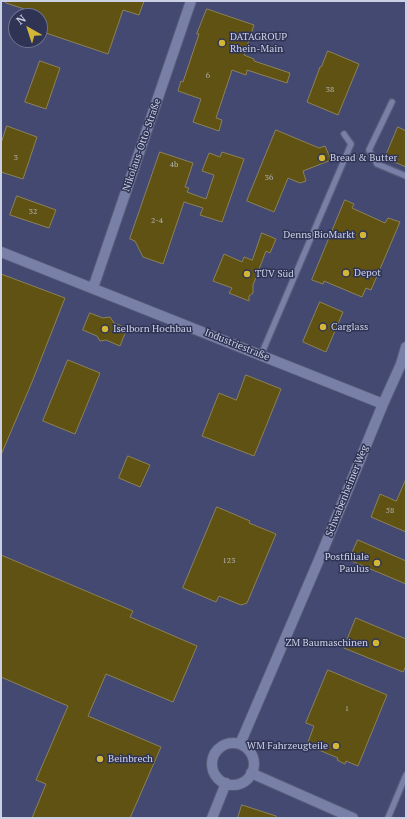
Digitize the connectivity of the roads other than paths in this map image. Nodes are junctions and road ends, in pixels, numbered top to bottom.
1 (192, 1) edge
2 (392, 102) dead end
3 (344, 134) dead end
4 (406, 176) edge
5 (1, 252) edge
6 (93, 288) junction
7 (406, 348) edge
8 (261, 355) junction
9 (383, 404) junction
10 (240, 744) junction
11 (251, 773) junction
12 (406, 775) edge
13 (226, 783) junction
14 (212, 818) edge
15 (353, 818) edge
16 (388, 818) edge

1 - 6 street, Nikolaus-Otto-Straße
2 - 4 lane
3 - 8 lane
5 - 6 street, Industriestraße
6 - 8 street, Industriestraße
7 - 9 street, Schwabenheimer Weg
8 - 9 street, Industriestraße
9 - 10 street, Schwabenheimer Weg
10 - 11 street
10 - 13 street
11 - 13 street
11 - 15 street
12 - 16 lane
13 - 14 street

